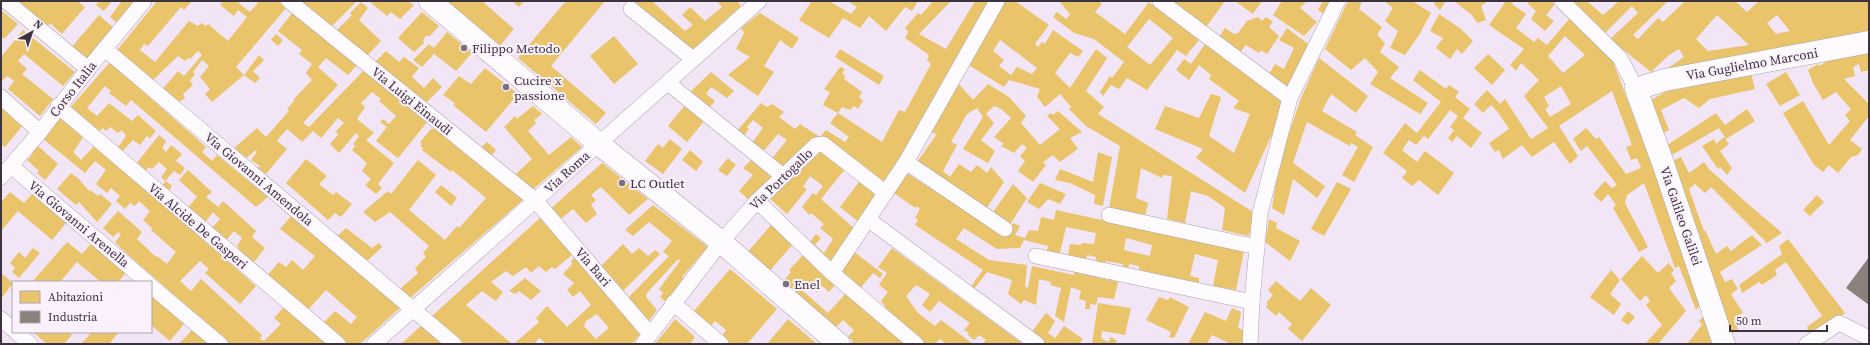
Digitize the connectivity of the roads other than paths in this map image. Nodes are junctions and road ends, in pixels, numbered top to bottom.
1 (6, 1) edge
2 (144, 1) edge
3 (430, 1) edge
4 (997, 1) edge
5 (1160, 1) edge
6 (1338, 1) edge
7 (1562, 1) edge
8 (291, 2) edge
9 (749, 4) edge
10 (631, 9) dead end
11 (1869, 42) edge
12 (105, 49) junction
13 (693, 60) junction
14 (88, 69) junction
15 (668, 82) junction
16 (1636, 89) junction
17 (1, 97) edge
18 (1290, 98) junction
19 (58, 106) junction
20 (40, 132) junction
21 (599, 144) junction
22 (906, 162) junction
23 (6, 171) edge
24 (783, 176) junction
25 (886, 193) junction
26 (535, 200) junction
27 (757, 201) junction
28 (1109, 215) dead end
29 (869, 220) junction
30 (1004, 228) dead end
31 (721, 242) junction
32 (1257, 247) junction
33 (1036, 256) dead end
34 (832, 273) junction
35 (146, 281) edge
36 (152, 287) edge
37 (1252, 302) junction
38 (673, 303) junction
39 (414, 309) junction
40 (1, 319) edge
41 (12, 328) edge
42 (17, 333) edge
43 (1869, 338) edge
44 (647, 339) edge
45 (30, 344) edge
46 (220, 344) edge
47 (338, 344) edge
48 (374, 344) edge
49 (454, 344) edge
50 (721, 344) edge
51 (839, 344) edge
52 (916, 344) edge
53 (1037, 344) edge
54 (1250, 344) edge
55 (1724, 344) edge
56 (1807, 344) edge

1 - 14 street
2 - 12 street, Corso Italia
3 - 21 street
4 - 22 street
5 - 18 street
6 - 18 street
7 - 16 street
8 - 26 street, Via Luigi Einaudi
9 - 13 street, Via Roma
10 - 13 street
11 - 16 street, Via Guglielmo Marconi
12 - 14 street, Corso Italia
12 - 39 street, Via Giovanni Amendola
13 - 15 street, Via Roma
14 - 19 street, Corso Italia
15 - 21 street, Via Roma
15 - 24 street
16 - 55 street, Via Galileo Galilei
17 - 20 street
18 - 32 street
19 - 20 street, Corso Italia
19 - 47 street, Via Alcide De Gasperi
20 - 23 street, Corso Italia
21 - 26 street, Via Roma
21 - 31 street
22 - 25 street
22 - 30 street
23 - 35 street, Via Giovanni Arenella
24 - 25 street, Via Portogallo
24 - 27 street, Via Portogallo
25 - 29 street
26 - 39 street, Via Roma
26 - 44 street, Via Bari
27 - 31 street, Via Portogallo
27 - 34 street
28 - 32 street
29 - 34 street
29 - 53 street
31 - 38 street, Via Portogallo
31 - 51 street
32 - 37 street
33 - 37 street
34 - 52 street
36 - 46 street
37 - 54 street
38 - 44 street, Via Portogallo
38 - 50 street
39 - 48 street, Via Roma
39 - 49 street, Via Giovanni Amendola
40 - 41 street
42 - 45 street
43 - 56 street

